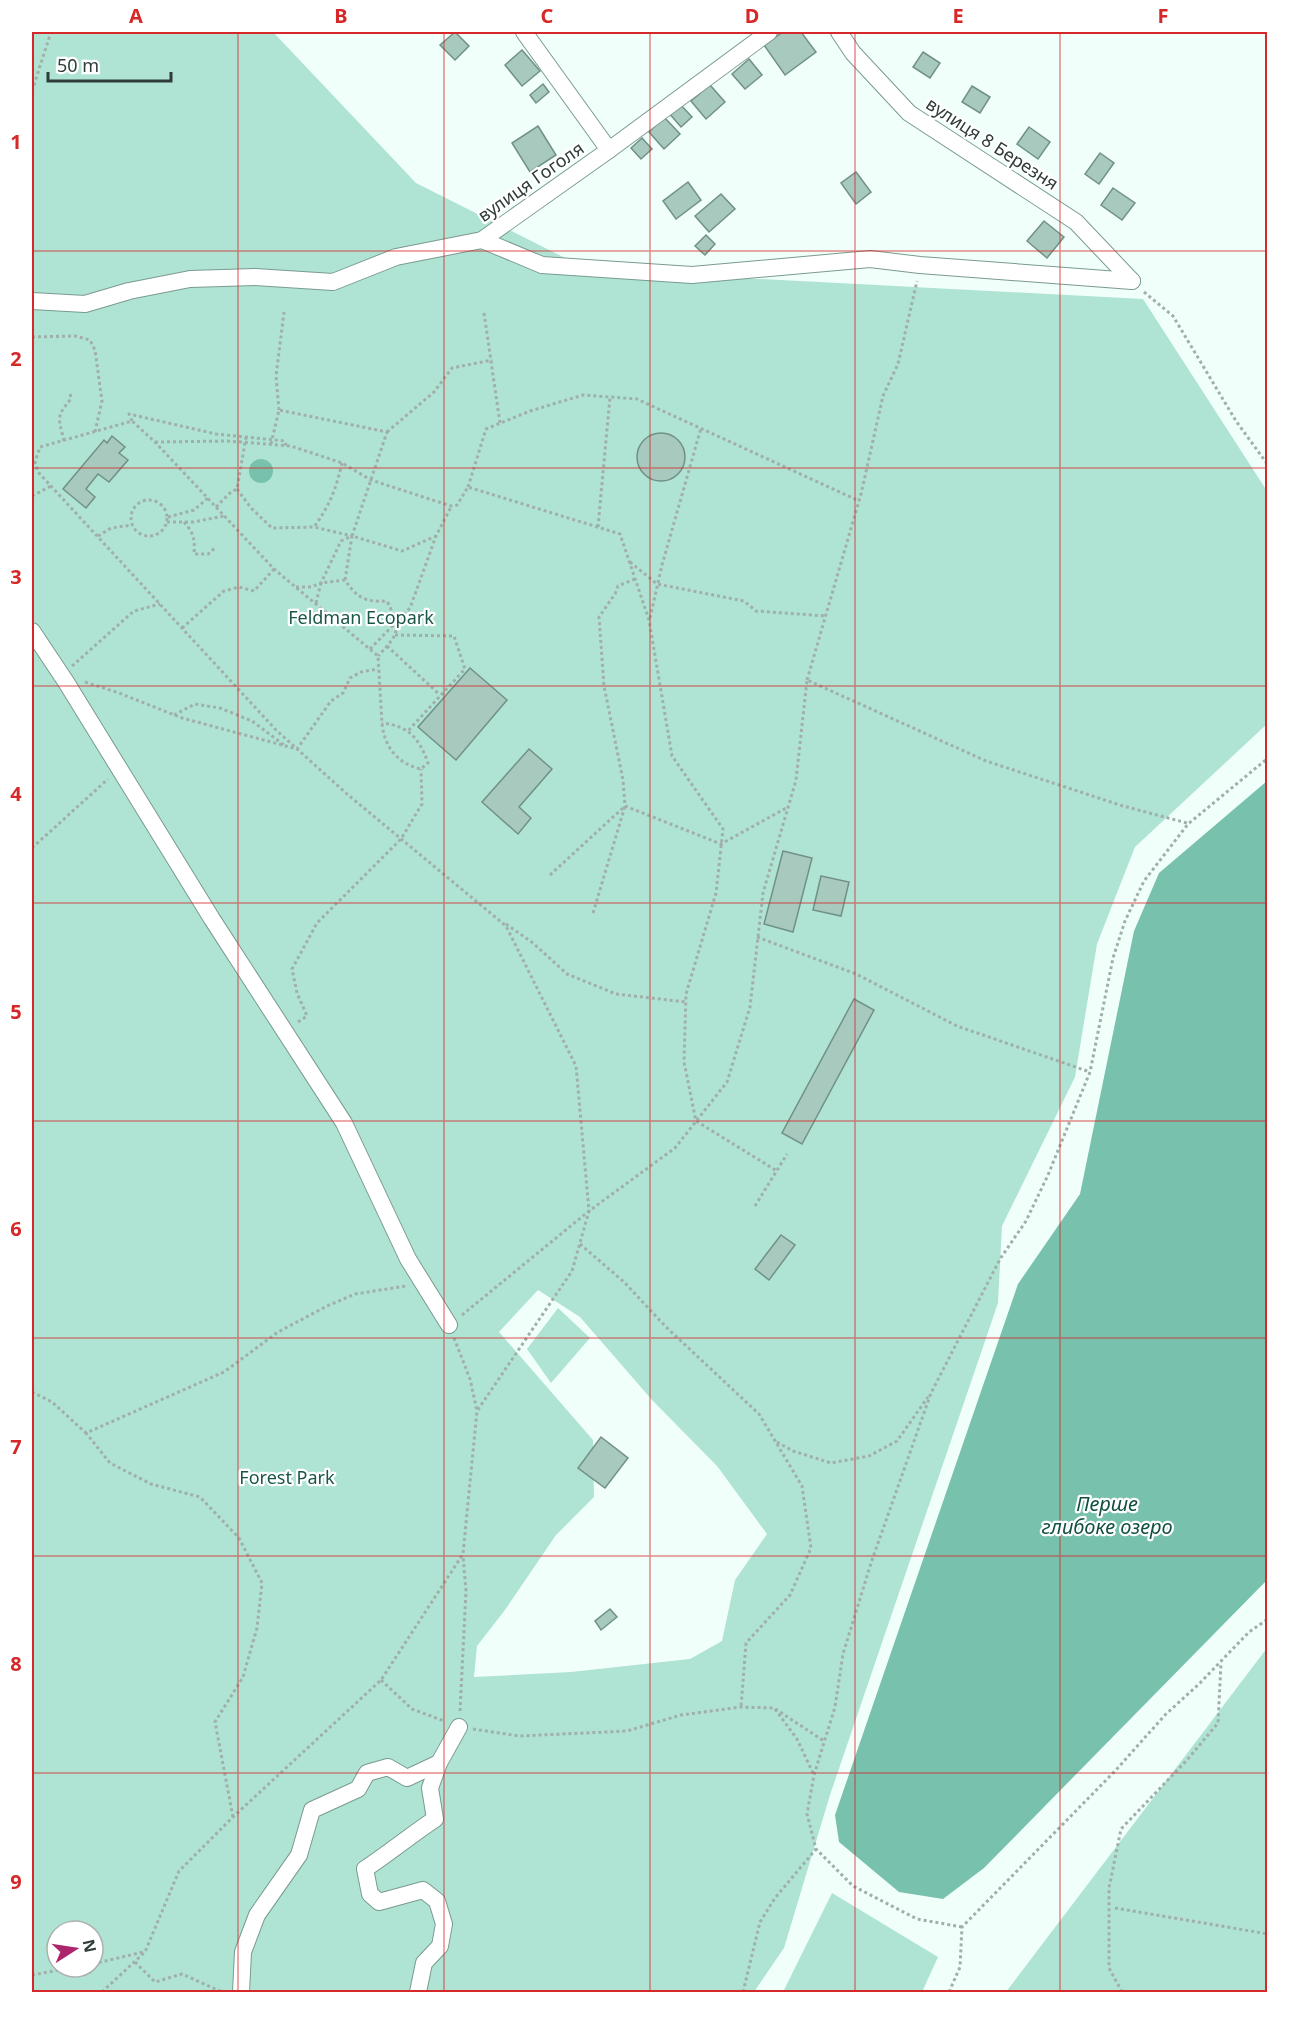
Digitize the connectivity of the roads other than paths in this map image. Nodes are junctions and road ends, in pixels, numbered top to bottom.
1 (524, 32) edge
2 (769, 32) edge
3 (839, 32) edge
4 (609, 150) junction
5 (482, 240) junction
6 (32, 301) edge
7 (32, 631) edge
8 (449, 1326) road end
9 (459, 1727) road end
10 (439, 1763) junction
11 (241, 1992) edge
12 (418, 1992) edge

1 - 4 street
2 - 4 street, вулиця Гоголя
3 - 5 street, вулиця 8 Березня
4 - 5 street, вулиця Гоголя
5 - 6 street, вулиця Гоголя
7 - 8 street
9 - 10 street
10 - 11 street
10 - 12 street

